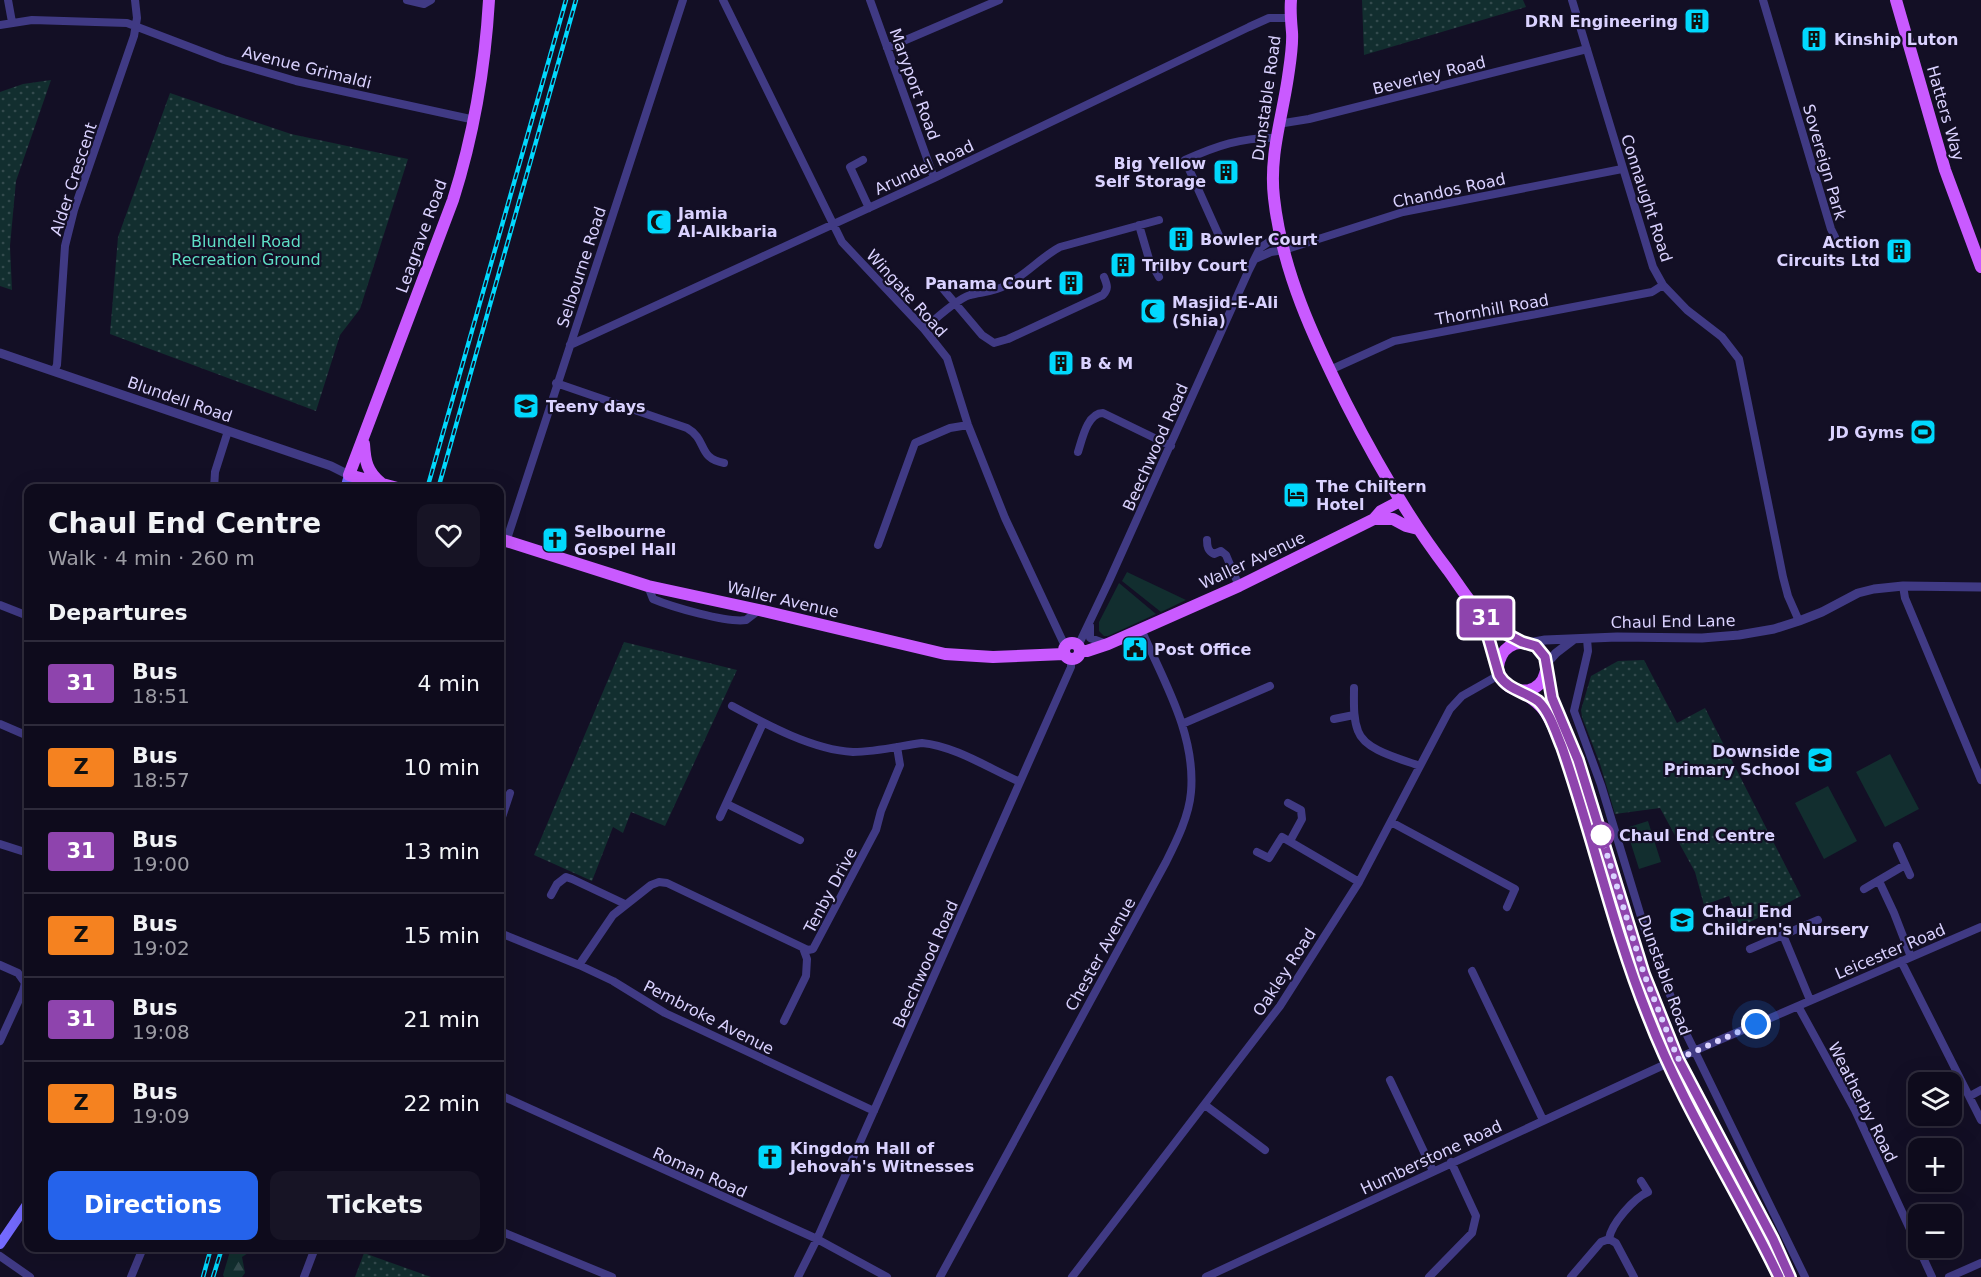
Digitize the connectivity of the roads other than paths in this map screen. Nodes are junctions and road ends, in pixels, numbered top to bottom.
1 (8, 0) edge
2 (135, 0) edge
3 (407, 0) edge
4 (431, 0) edge
5 (489, 0) edge
6 (683, 0) edge
7 (723, 0) edge
8 (870, 0) edge
9 (999, 0) edge
10 (1291, 0) edge
11 (1572, 0) edge
12 (1763, 0) edge
13 (1896, 0) edge
14 (982, 3) edge
15 (1290, 18) junction
16 (12, 22) junction
17 (0, 25) edge
18 (137, 27) junction
19 (887, 48) junction
20 (1587, 49) junction
21 (475, 120) junction
22 (1278, 124) junction
23 (1276, 138) junction
24 (863, 160) dead end
25 (1622, 169) junction
26 (934, 178) junction
27 (869, 208) junction
28 (1159, 220) dead end
29 (833, 225) junction
30 (1138, 225) junction
31 (1280, 234) junction
32 (1834, 237) dead end
33 (1220, 238) dead end
34 (1284, 250) junction
35 (1255, 259) junction
36 (1981, 267) edge
37 (1104, 277) dead end
38 (1159, 277) dead end
39 (938, 284) dead end
40 (1663, 285) junction
41 (956, 304) junction
42 (924, 329) junction
43 (570, 345) junction
44 (0, 353) edge
45 (1330, 370) junction
46 (54, 371) junction
47 (556, 383) junction
48 (968, 425) junction
49 (228, 431) junction
50 (363, 439) junction
51 (1171, 446) junction
52 (1078, 452) dead end
53 (724, 463) dead end
54 (349, 475) junction
55 (382, 483) junction
56 (214, 484) edge
57 (346, 484) edge
58 (385, 484) edge
59 (1400, 501) junction
60 (1374, 519) junction
61 (1418, 529) junction
62 (504, 537) edge
63 (504, 540) edge
64 (1207, 540) dead end
65 (878, 545) dead end
66 (1239, 586) junction
67 (1903, 586) junction
68 (1981, 587) edge
69 (0, 605) edge
70 (24, 614) edge
71 (1482, 615) junction
72 (1799, 621) junction
73 (1090, 622) junction
74 (1141, 629) junction
75 (1573, 639) junction
76 (1587, 639) junction
77 (1526, 643) junction
78 (1108, 644) junction
79 (1072, 651) junction
80 (1546, 666) junction
81 (1498, 671) junction
82 (1270, 686) dead end
83 (1354, 688) dead end
84 (1520, 691) junction
85 (732, 706) dead end
86 (1354, 715) junction
87 (1334, 719) dead end
88 (763, 723) junction
89 (0, 724) edge
90 (1182, 724) junction
91 (24, 734) edge
92 (897, 747) junction
93 (1420, 766) junction
94 (1981, 780) edge
95 (1020, 782) junction
96 (510, 792) dead end
97 (1288, 803) dead end
98 (727, 804) junction
99 (504, 811) edge
100 (720, 817) dead end
101 (1391, 822) junction
102 (800, 840) dead end
103 (1290, 841) junction
104 (0, 844) edge
105 (1897, 846) dead end
106 (24, 852) edge
107 (1257, 852) dead end
108 (1905, 866) junction
109 (1910, 875) dead end
110 (1879, 881) junction
111 (1359, 882) junction
112 (1864, 889) dead end
113 (551, 895) dead end
114 (625, 904) junction
115 (1507, 907) dead end
116 (1818, 920) dead end
117 (1981, 927) edge
118 (1646, 933) dead end
119 (504, 935) edge
120 (1783, 935) junction
121 (1650, 943) dead end
122 (803, 948) junction
123 (1750, 949) dead end
124 (1911, 957) junction
125 (1901, 961) junction
126 (0, 965) edge
127 (579, 965) junction
128 (1472, 971) dead end
129 (24, 982) edge
130 (24, 987) edge
131 (1810, 1000) junction
132 (1798, 1006) junction
133 (784, 1021) dead end
134 (0, 1041) edge
135 (1694, 1051) junction
136 (1673, 1061) junction
137 (1390, 1080) dead end
138 (1981, 1090) edge
139 (1970, 1096) junction
140 (504, 1097) edge
141 (1205, 1105) junction
142 (874, 1111) junction
143 (1981, 1119) edge
144 (1543, 1120) junction
145 (1265, 1150) dead end
146 (1451, 1162) junction
147 (1433, 1171) junction
148 (1641, 1181) dead end
149 (24, 1209) edge
150 (504, 1233) edge
151 (817, 1239) junction
152 (1609, 1239) junction
153 (0, 1244) edge
154 (141, 1252) edge
155 (313, 1252) edge
156 (0, 1256) edge
157 (1981, 1263) edge
158 (30, 1277) edge
159 (131, 1277) edge
160 (304, 1277) edge
161 (612, 1277) edge
162 (798, 1277) edge
163 (887, 1277) edge
164 (940, 1277) edge
165 (1072, 1277) edge
166 (1206, 1277) edge
167 (1429, 1277) edge
168 (1571, 1277) edge
169 (1634, 1277) edge
170 (1779, 1277) edge
171 (1790, 1277) edge
172 (1805, 1277) edge
173 (1932, 1277) edge
174 (1949, 1277) edge

1 - 16 street
2 - 18 street, Alder Crescent
3 - 4 street
5 - 21 main road, Leagrave Road
6 - 43 street, Selbourne Road
7 - 29 street, Wingate Road
8 - 19 street, Maryport Road
9 - 14 street
10 - 15 main road, Dunstable Road
11 - 20 street, Connaught Road
12 - 32 street, Sovereign Park
13 - 36 main road, Hatters Way
14 - 19 street
15 - 22 main road, Dunstable Road
15 - 26 street, Arundel Road
16 - 17 street, Avenue Grimaldi
16 - 18 street, Avenue Grimaldi
18 - 21 street, Avenue Grimaldi
18 - 46 street, Alder Crescent
19 - 26 street, Maryport Road
20 - 22 street, Beverley Road
20 - 25 street, Connaught Road
21 - 50 main road, Leagrave Road
22 - 23 main road, Dunstable Road
23 - 31 main road, Dunstable Road
23 - 33 street
24 - 27 street
25 - 34 street, Chandos Road
25 - 40 street, Connaught Road
26 - 27 street, Arundel Road
27 - 29 street, Arundel Road
28 - 30 street
29 - 42 street, Wingate Road
29 - 43 street, Arundel Road
30 - 38 street
30 - 41 street
31 - 34 main road, Dunstable Road
31 - 35 street, Beechwood Road
34 - 35 street
34 - 45 main road, Dunstable Road
35 - 51 street, Beechwood Road
37 - 41 street
39 - 41 street
40 - 45 street, Thornhill Road
40 - 72 street, Connaught Road
41 - 42 street
42 - 48 street, Wingate Road
43 - 47 street, Selbourne Road
44 - 46 street, Blundell Road
45 - 59 main road, Dunstable Road
46 - 49 street, Blundell Road
47 - 53 street
47 - 62 street, Selbourne Road
48 - 65 street
48 - 79 street, Wingate Road
49 - 54 street, Blundell Road
49 - 56 street
50 - 54 main road, Leagrave Road
50 - 55 main road
51 - 52 street
51 - 73 street, Beechwood Road
54 - 55 main road
54 - 57 main road
55 - 58 main road
59 - 60 main road, Waller Avenue
59 - 61 main road, Dunstable Road
60 - 61 main road
60 - 66 main road, Waller Avenue
61 - 71 main road, Dunstable Road
63 - 79 main road, Waller Avenue
64 - 66 street
66 - 74 main road, Waller Avenue
67 - 68 street, Chaul End Lane
67 - 72 street, Chaul End Lane
67 - 94 street
69 - 70 street
71 - 77 main road
71 - 81 main road
72 - 76 street, Chaul End Lane
73 - 78 street
73 - 79 street, Beechwood Road
74 - 78 main road, Waller Avenue
74 - 90 street, Chester Avenue
75 - 76 street, Chaul End Lane
75 - 77 street, Chaul End Lane
75 - 80 street
76 - 118 street, Dunstable Road
77 - 80 main road
77 - 81 main road
78 - 79 main road, Waller Avenue
79 - 95 street, Beechwood Road
80 - 84 main road
80 - 136 main road, Dunstable Road
81 - 84 main road
81 - 93 street, Oakley Road
82 - 90 street
83 - 86 street
84 - 136 main road, Dunstable Road
85 - 88 street
86 - 87 street
86 - 93 street
88 - 92 street
88 - 98 street
89 - 91 street
90 - 164 street, Chester Avenue
92 - 95 street
92 - 122 street, Tenby Drive
93 - 101 street, Oakley Road
95 - 142 street, Beechwood Road
96 - 99 street
97 - 103 street
98 - 100 street
98 - 102 street
101 - 111 street, Oakley Road
101 - 115 street
103 - 107 street
103 - 111 street
104 - 106 street
105 - 108 street
108 - 109 street
108 - 110 street
110 - 112 street
110 - 124 street
111 - 141 street, Oakley Road
113 - 114 street
114 - 122 street, Tenby Drive
114 - 127 street, Tenby Drive
116 - 120 street
117 - 124 street, Leicester Road
119 - 127 street, Pembroke Avenue
120 - 123 street
120 - 131 street
121 - 135 street, Dunstable Road
122 - 133 street
124 - 125 street, Leicester Road
125 - 131 street, Leicester Road
125 - 139 street
126 - 129 street
127 - 142 street, Pembroke Avenue
128 - 144 street
130 - 134 street
131 - 132 street, Leicester Road
132 - 135 street, Leicester Road
132 - 173 street, Weatherby Road
135 - 136 street, Leicester Road
135 - 172 street, Dunstable Road
136 - 144 street, Humberstone Road
136 - 170 main road, Dunstable Road
136 - 171 main road, Dunstable Road
137 - 147 street
138 - 139 street
139 - 143 street
140 - 151 street, Roman Road
141 - 145 street
141 - 165 street, Oakley Road
142 - 151 street, Beechwood Road
144 - 146 street, Humberstone Road
146 - 147 street, Humberstone Road
146 - 167 street
147 - 166 street, Humberstone Road
148 - 152 street
149 - 153 main road
150 - 161 street
151 - 162 street, Beechwood Road
151 - 163 street, Roman Road
152 - 168 street
152 - 169 street
154 - 159 street
155 - 160 street
156 - 158 street
157 - 174 street

